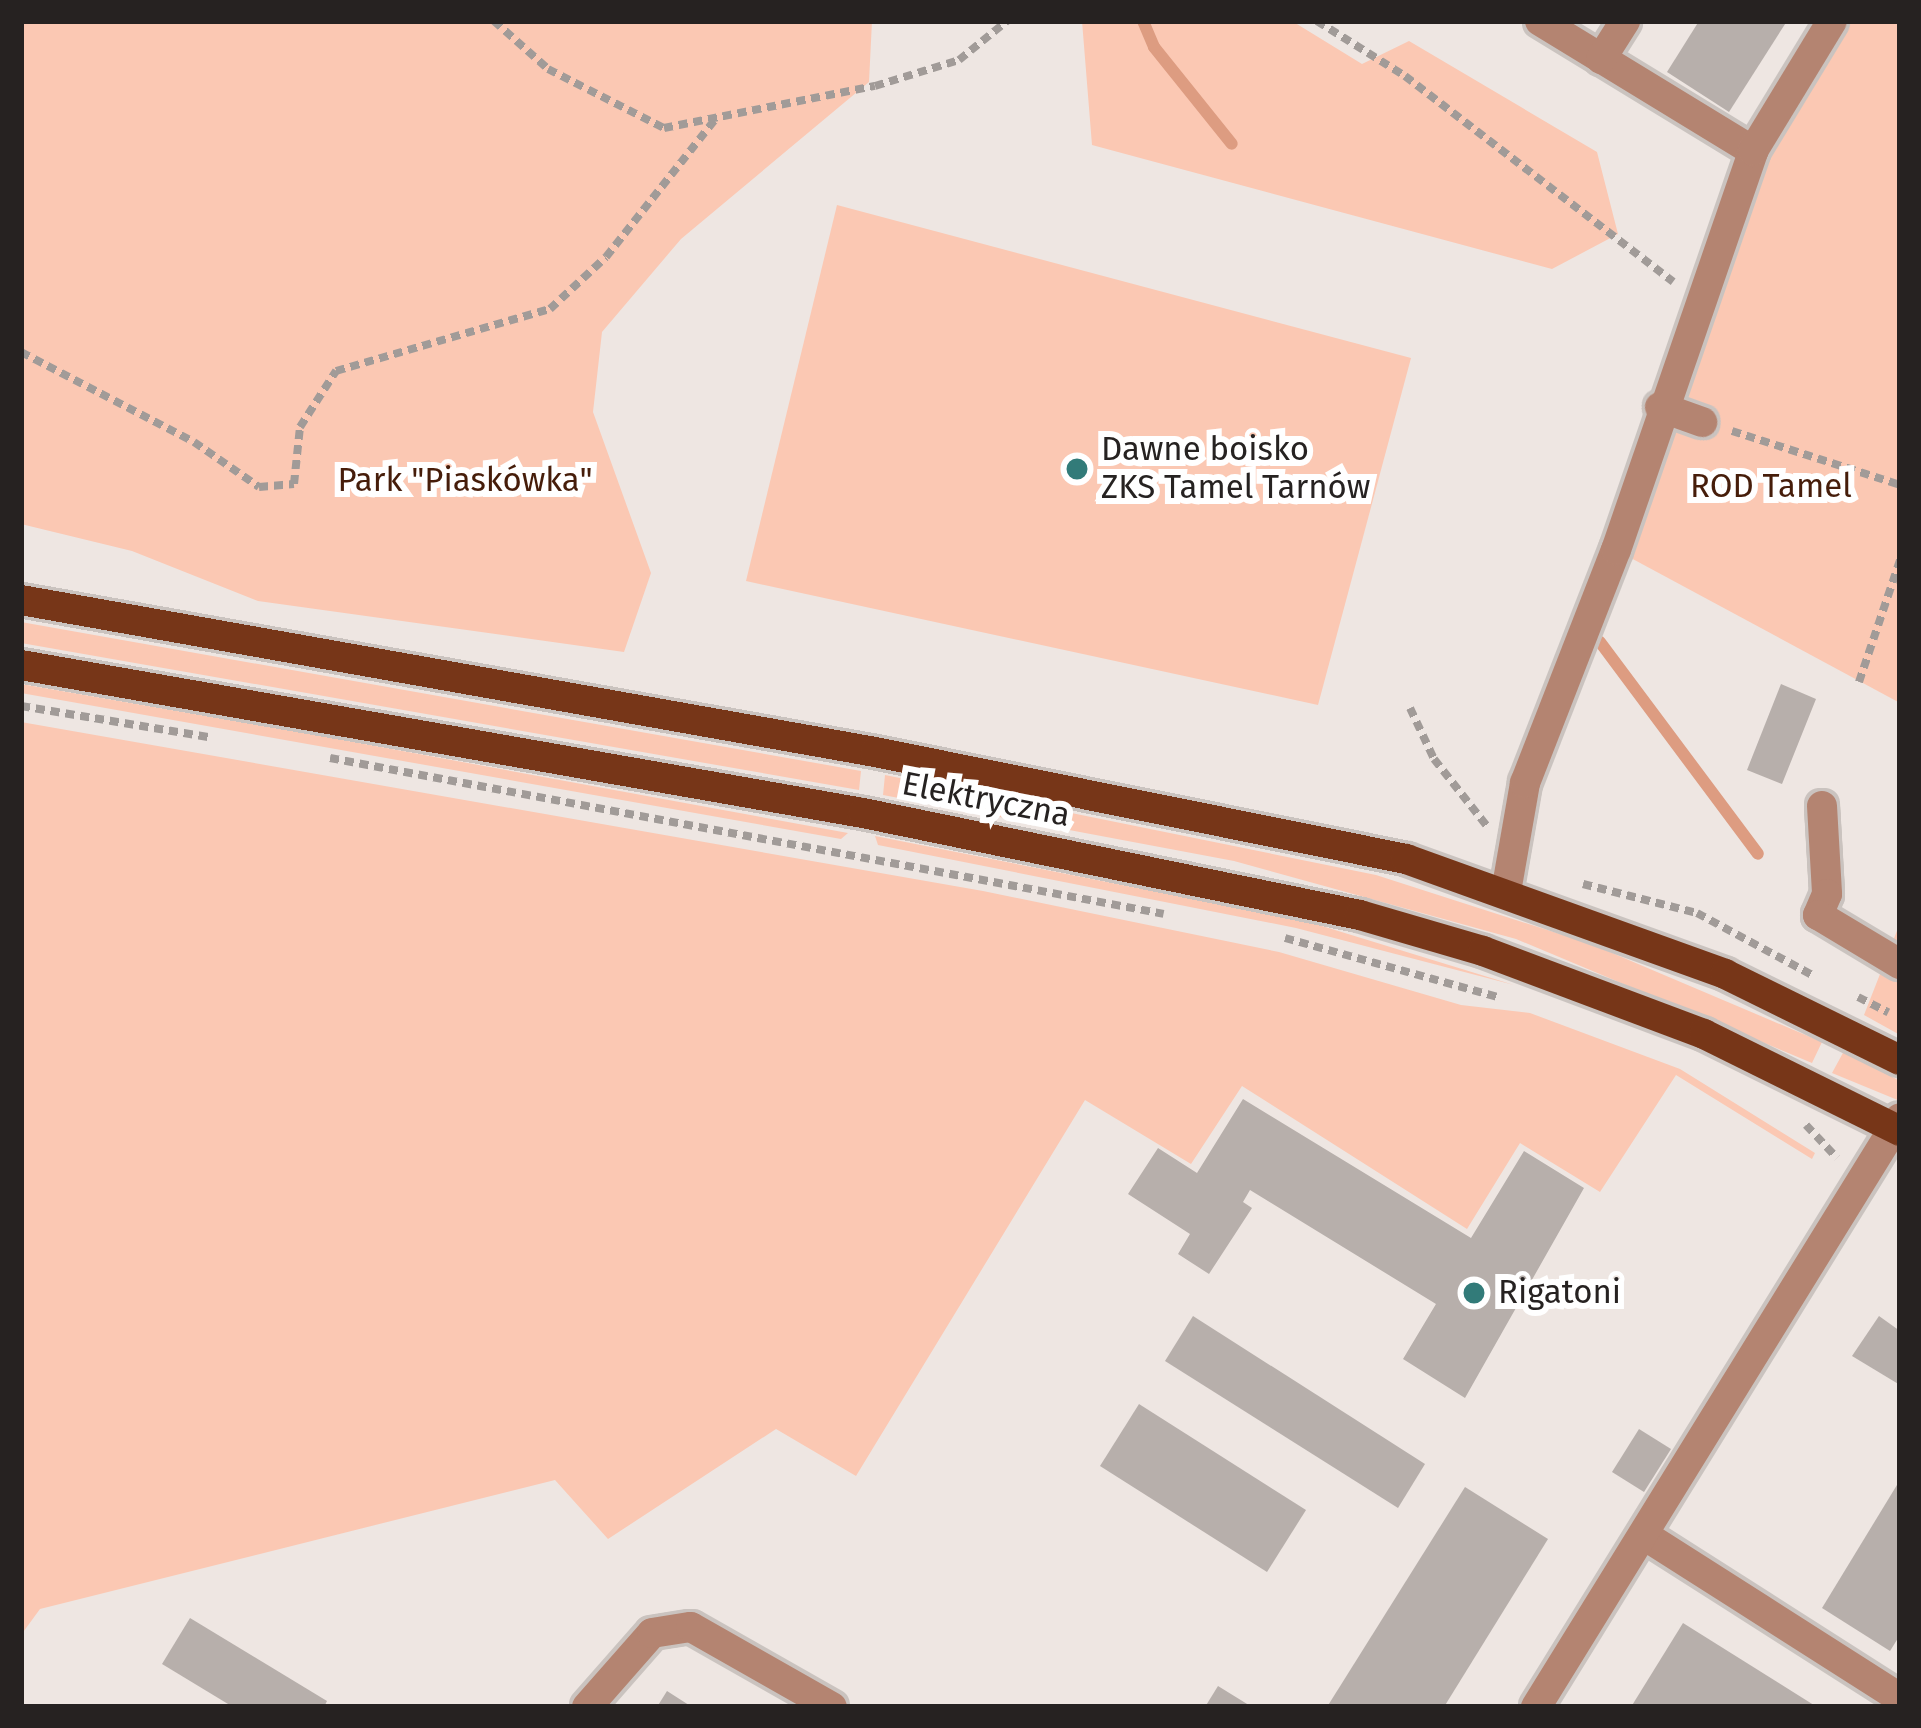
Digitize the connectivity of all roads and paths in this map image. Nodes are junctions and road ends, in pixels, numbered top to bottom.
1 (494, 21) edge
2 (1007, 21) edge
3 (1316, 21) edge
4 (1540, 21) edge
5 (1625, 21) edge
6 (1832, 21) edge
7 (1601, 59) junction
8 (717, 117) junction
9 (1753, 151) junction
10 (1698, 302) junction
11 (21, 352) edge
12 (1660, 407) junction
13 (1702, 422) joint
14 (1900, 485) edge
15 (1900, 560) edge
16 (21, 600) edge
17 (21, 665) edge
18 (1859, 682) dead end
19 (21, 706) edge
20 (1410, 708) dead end
21 (217, 738) dead end
22 (308, 754) dead end
23 (1822, 806) dead end
24 (1510, 849) junction
25 (1506, 892) junction
26 (1174, 915) dead end
27 (1263, 933) dead end
28 (1900, 964) edge
29 (1509, 999) dead end
30 (1900, 1060) edge
31 (1798, 1116) dead end
32 (1896, 1125) edge
33 (1836, 1158) dead end
34 (1644, 1535) junction
35 (1900, 1698) edge
36 (587, 1707) edge
37 (832, 1707) edge
38 (1536, 1707) edge

1 - 8 path
2 - 8 path
3 - 10 path
4 - 7 street
5 - 7 street
6 - 9 street
7 - 9 street
8 - 11 path
9 - 10 street
10 - 12 street
12 - 13 street
12 - 24 street
13 - 14 path
15 - 18 path
16 - 25 main road, Elektryczna
17 - 32 main road, Elektryczna
19 - 21 path
20 - 24 path
22 - 26 path
23 - 28 street
24 - 25 street
25 - 30 main road, Elektryczna
27 - 29 path
31 - 33 path
32 - 34 street
34 - 35 street
34 - 38 street
36 - 37 street

